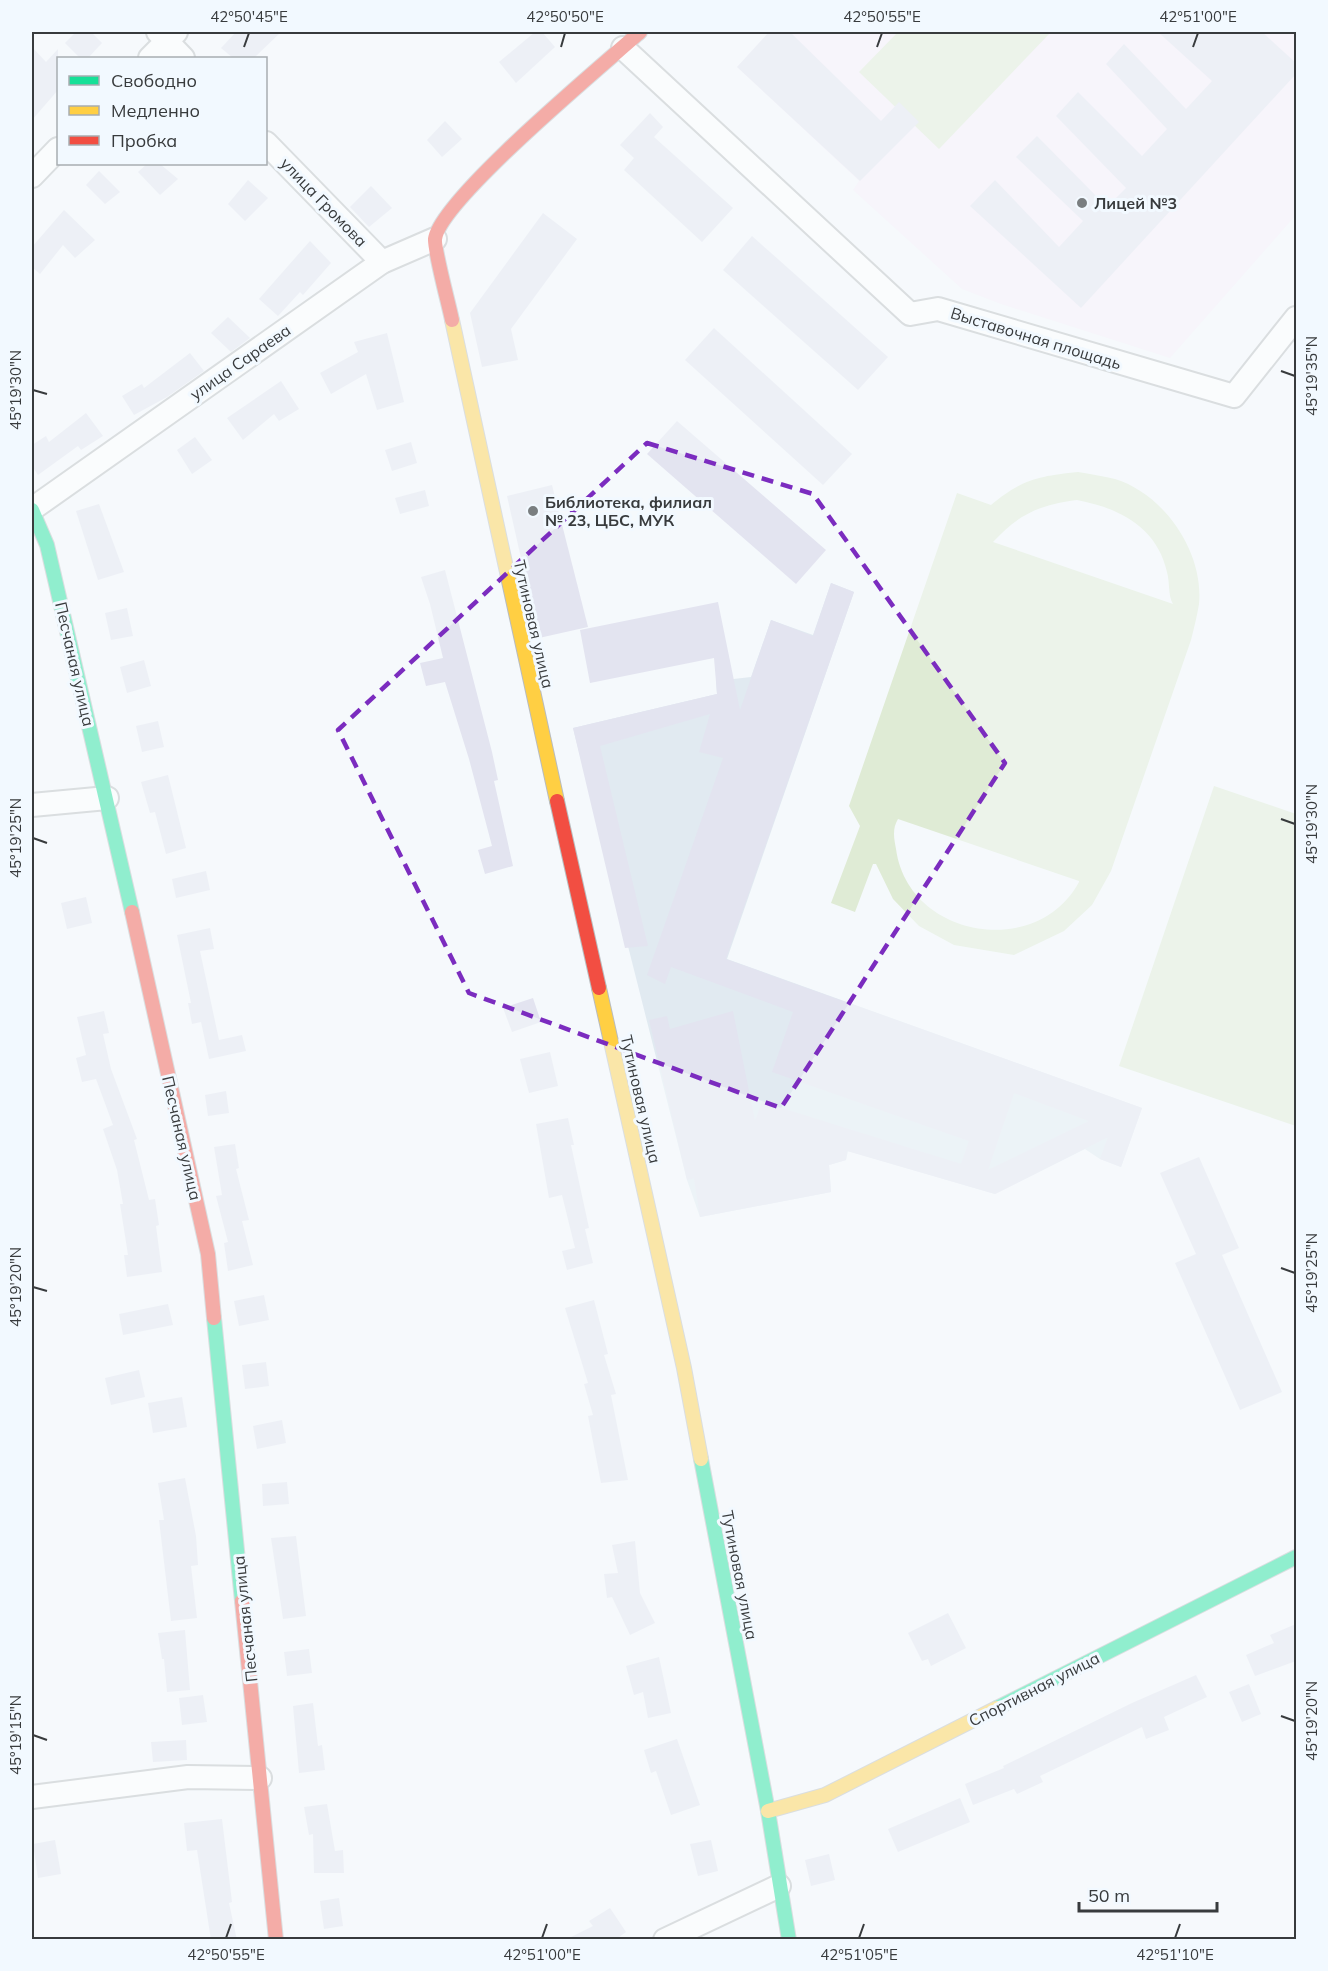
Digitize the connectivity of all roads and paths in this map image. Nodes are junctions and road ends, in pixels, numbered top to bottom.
1 (640, 32) edge
2 (167, 35) edge
3 (623, 48) junction
4 (151, 57) edge
5 (182, 57) edge
6 (267, 143) edge
7 (57, 150) edge
8 (32, 176) edge
9 (435, 239) junction
10 (382, 262) junction
11 (1296, 318) edge
12 (38, 505) edge
13 (107, 798) junction
14 (32, 805) edge
15 (1296, 1557) edge
16 (260, 1778) junction
17 (32, 1797) edge
18 (768, 1811) junction
19 (779, 1886) junction
20 (276, 1940) edge
21 (665, 1940) edge
22 (789, 1940) edge

1 - 3 street
2 - 4 street
2 - 5 street
3 - 9 street
3 - 11 street, Выставочная площадь
6 - 10 street, улица Громова
7 - 8 street
9 - 10 street, улица Сараева
9 - 18 street, Тутиновая улица
10 - 12 street, улица Сараева
12 - 13 street, Песчаная улица
13 - 14 street
13 - 16 street, Песчаная улица
15 - 18 street, Спортивная улица
16 - 17 street
16 - 20 street, Песчаная улица
18 - 19 street, Тутиновая улица
19 - 21 street
19 - 22 street, Тутиновая улица

